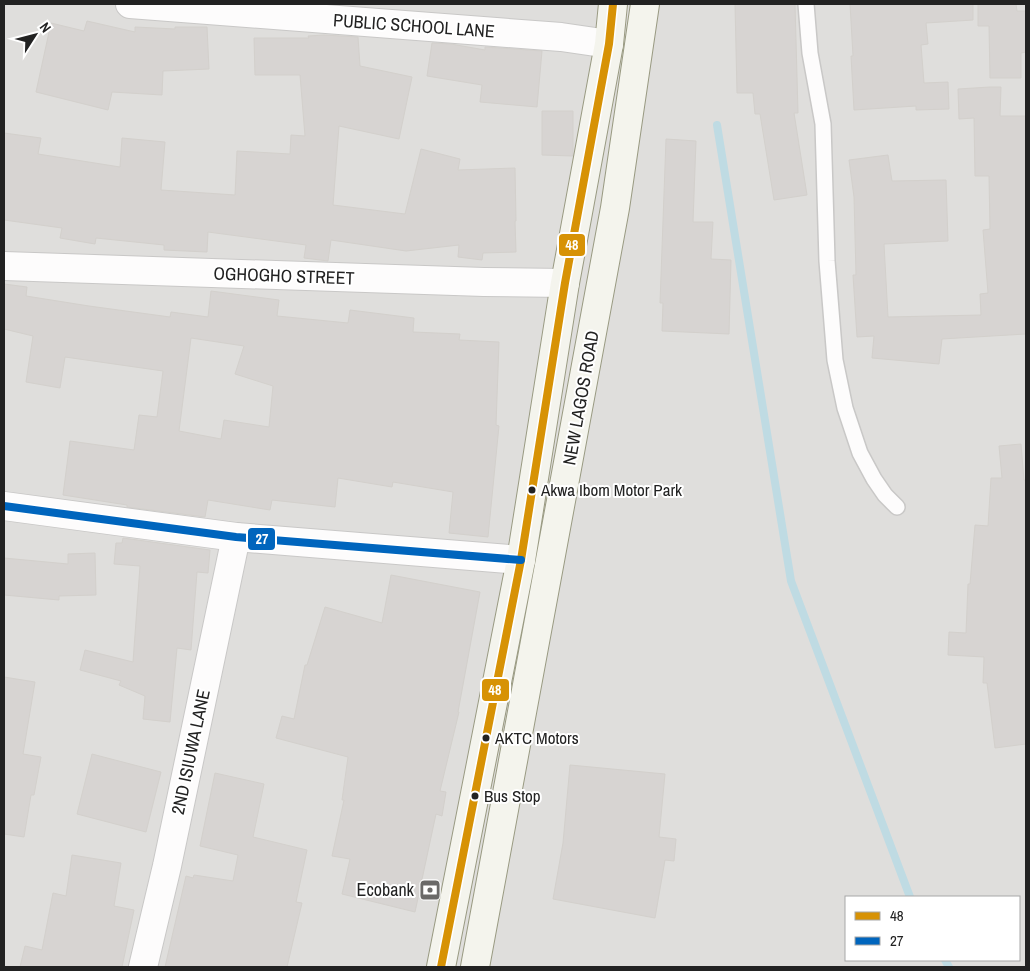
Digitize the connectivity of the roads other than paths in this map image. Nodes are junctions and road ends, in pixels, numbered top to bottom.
1 (130, 4) edge
2 (613, 4) edge
3 (646, 4) edge
4 (806, 4) edge
5 (609, 44) junction
6 (4, 266) edge
7 (565, 283) junction
8 (4, 506) edge
9 (897, 507) dead end
10 (236, 536) junction
11 (521, 560) junction
12 (143, 967) edge
13 (441, 967) edge
14 (475, 967) edge

1 - 5 street, PUBLIC SCHOOL LANE
2 - 5 main road, NEW LAGOS ROAD
3 - 14 main road, NEW LAGOS ROAD
4 - 9 lane
5 - 7 main road, NEW LAGOS ROAD
6 - 7 street, OGHOGHO STREET
7 - 11 main road, NEW LAGOS ROAD
8 - 10 street
10 - 11 street
10 - 12 street, 2ND ISIUWA LANE
11 - 13 main road, NEW LAGOS ROAD

